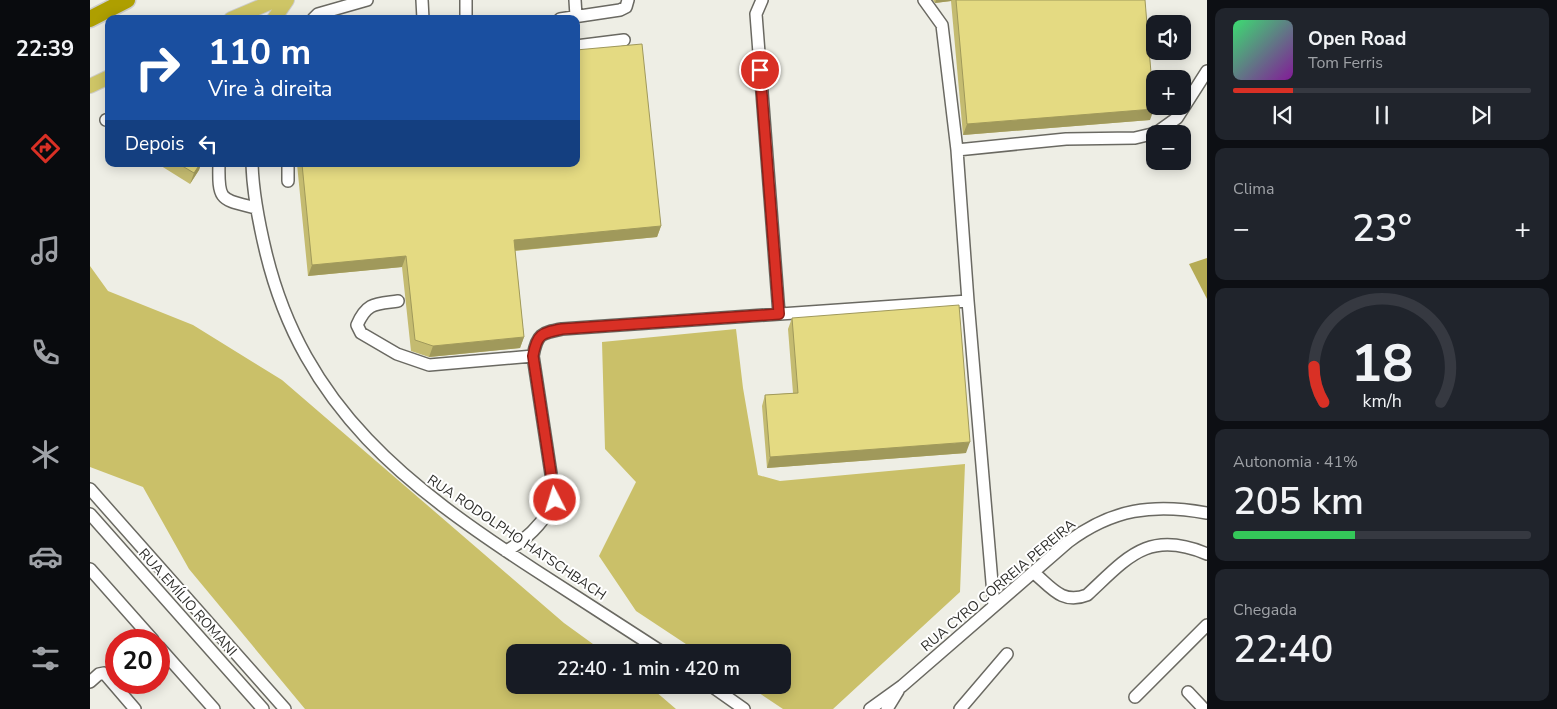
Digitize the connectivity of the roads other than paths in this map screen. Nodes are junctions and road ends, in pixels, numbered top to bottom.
1 (127, 0) edge
2 (276, 0) edge
3 (287, 0) edge
4 (367, 0) edge
5 (422, 0) edge
6 (466, 0) edge
7 (574, 0) edge
8 (628, 0) edge
9 (762, 0) edge
10 (924, 0) edge
11 (250, 15) edge
12 (277, 15) edge
13 (317, 15) edge
14 (423, 15) edge
15 (466, 15) edge
16 (576, 15) edge
17 (580, 15) edge
18 (90, 19) edge
19 (624, 40) dead end
20 (580, 46) edge
21 (1207, 71) edge
22 (105, 79) edge
23 (90, 86) edge
24 (957, 150) junction
25 (219, 167) edge
26 (252, 167) edge
27 (288, 167) edge
28 (288, 181) dead end
29 (256, 208) junction
30 (968, 301) junction
31 (398, 302) dead end
32 (779, 314) junction
33 (533, 356) junction
34 (90, 489) edge
35 (1207, 512) edge
36 (90, 514) edge
37 (506, 551) junction
38 (1207, 554) edge
39 (90, 569) edge
40 (1033, 572) junction
41 (994, 606) junction
42 (1207, 625) edge
43 (143, 629) edge
44 (650, 644) edge
45 (1008, 654) dead end
46 (170, 659) edge
47 (90, 682) edge
48 (902, 686) junction
49 (1188, 692) dead end
50 (723, 694) edge
51 (1135, 697) dead end
52 (135, 709) edge
53 (214, 709) edge
54 (263, 709) edge
55 (285, 709) edge
56 (744, 709) edge
57 (870, 709) edge
58 (887, 709) edge
59 (960, 709) edge
60 (1204, 709) edge

1 - 18 highway
2 - 11 main road
3 - 12 main road
4 - 13 street
5 - 14 street
6 - 15 street
7 - 16 street
8 - 17 street
9 - 32 street
10 - 24 street
19 - 20 street
21 - 24 street
22 - 23 main road
24 - 30 street
25 - 29 street
26 - 29 street, RUA RODOLPHO HATSCHBACH
27 - 28 street
29 - 37 street, RUA RODOLPHO HATSCHBACH
30 - 32 street
30 - 41 street
31 - 33 street
32 - 33 street
33 - 37 street
34 - 55 street
35 - 40 street, RUA CYRO CORREIA PEREIRA
36 - 54 street, RUA EMÍLIO ROMANI
37 - 44 street, RUA RODOLPHO HATSCHBACH
38 - 40 street
39 - 43 street
40 - 41 street, RUA CYRO CORREIA PEREIRA
41 - 48 street, RUA CYRO CORREIA PEREIRA
42 - 51 street
45 - 59 street
46 - 53 street
47 - 52 street
48 - 57 street, RUA CYRO CORREIA PEREIRA
48 - 58 street, RUA CYRO CORREIA PEREIRA
49 - 60 street
50 - 56 street

